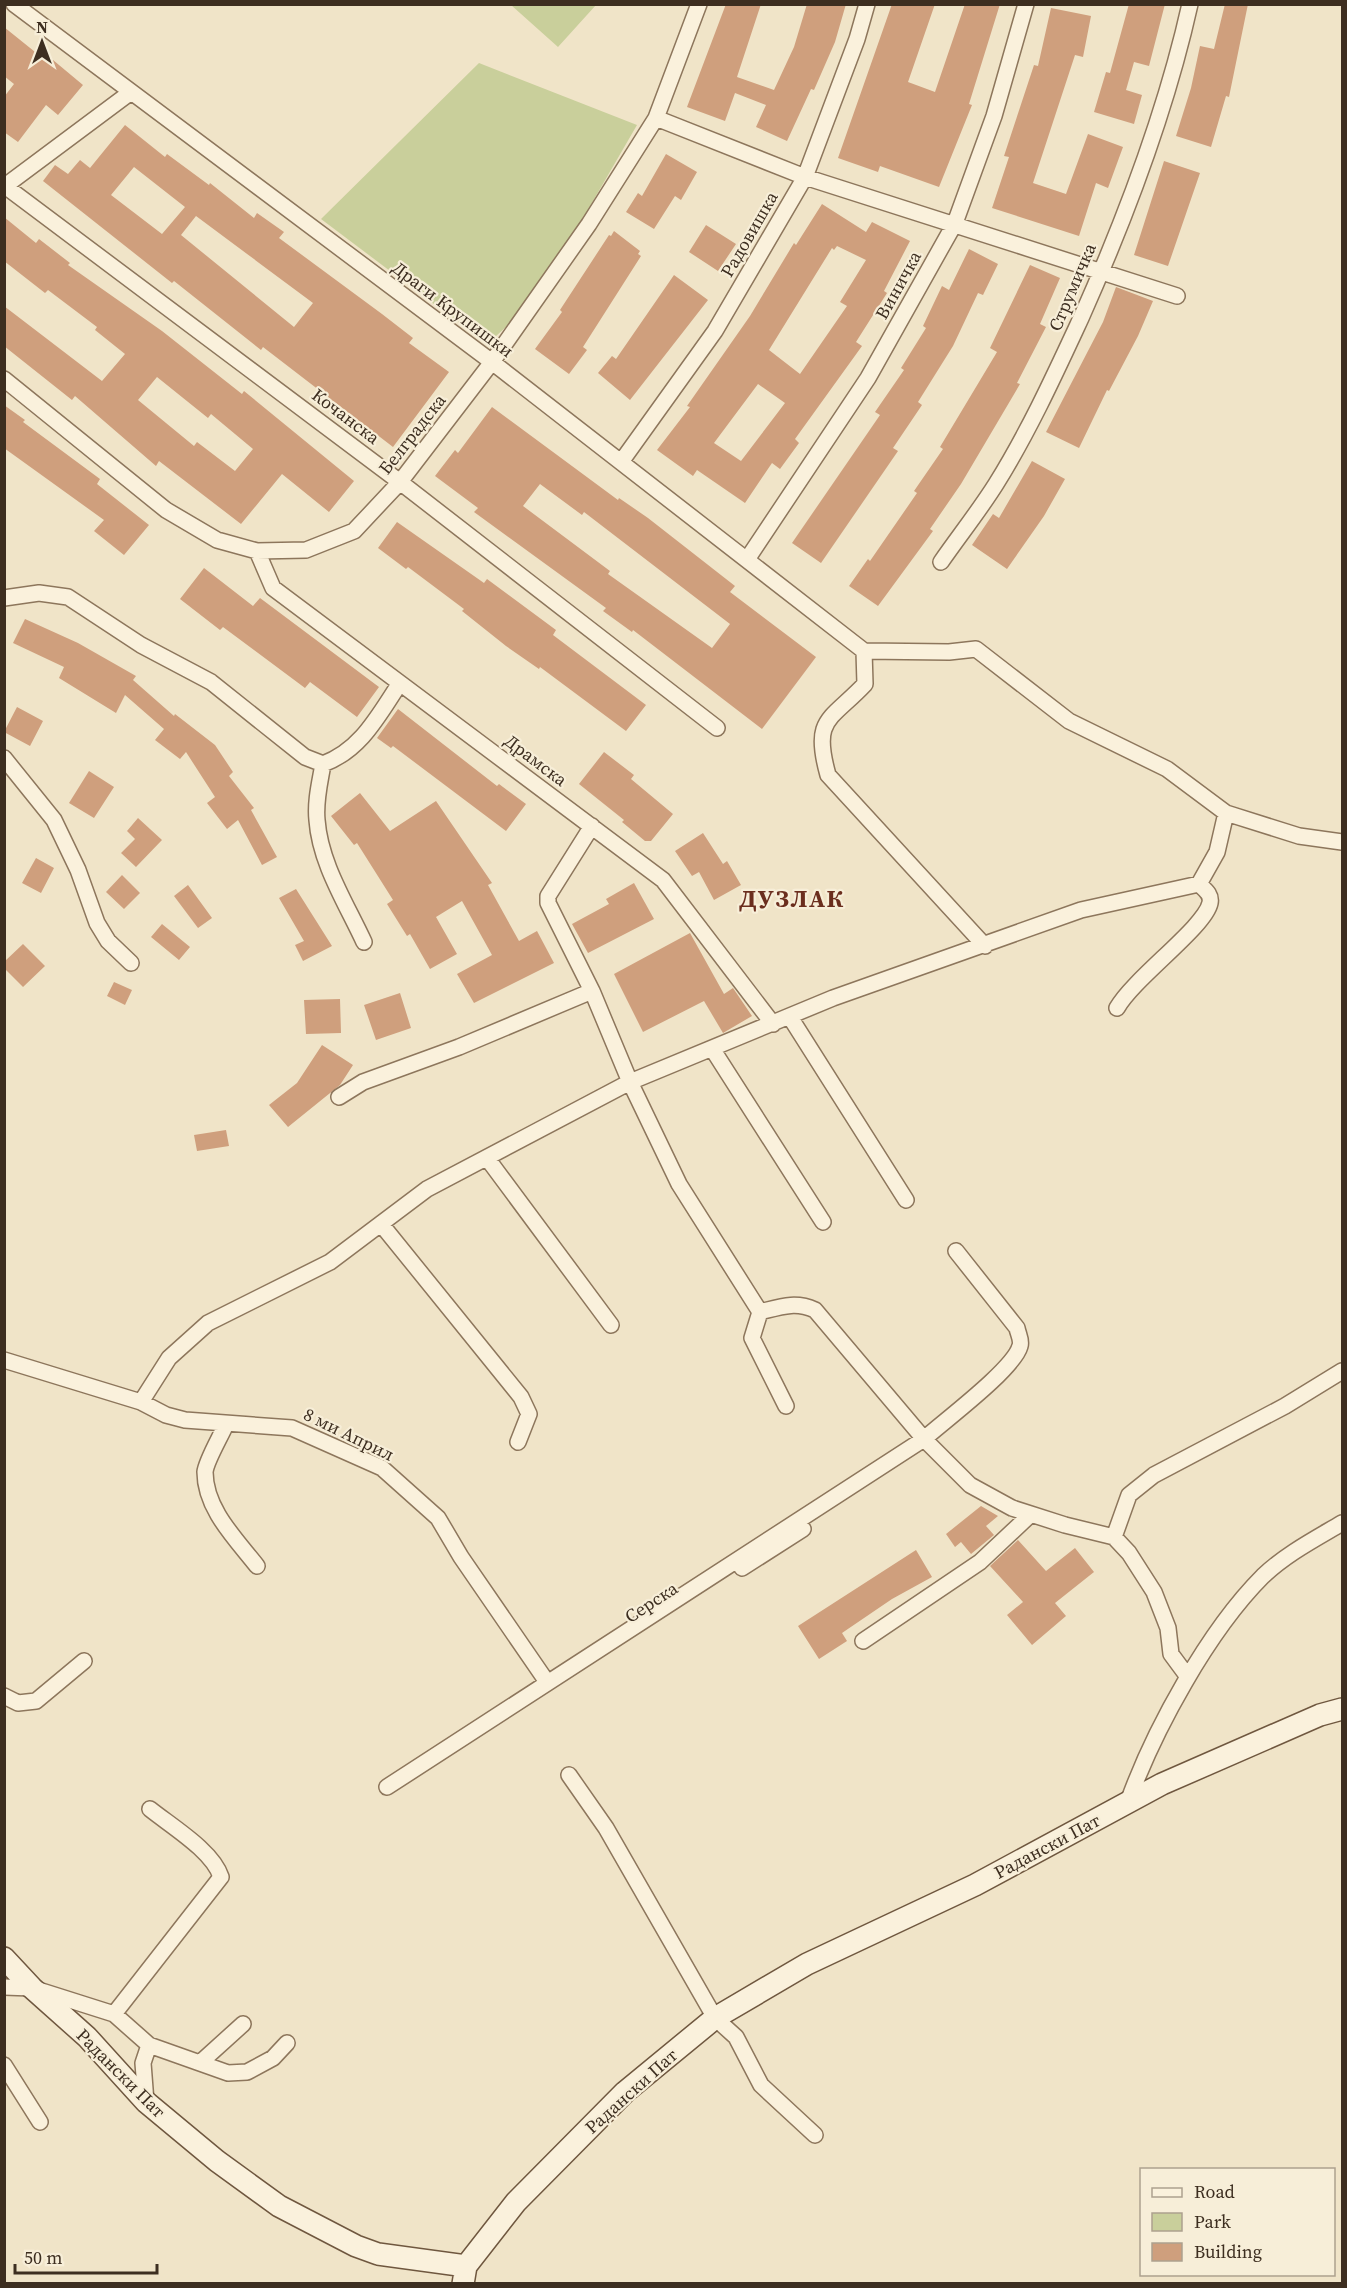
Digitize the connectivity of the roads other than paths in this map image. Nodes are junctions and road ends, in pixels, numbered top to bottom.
1 (14, 4) edge
2 (699, 4) edge
3 (867, 4) edge
4 (1026, 4) edge
5 (1190, 4) edge
6 (131, 92) junction
7 (656, 118) junction
8 (806, 177) junction
9 (4, 186) edge
10 (955, 223) junction
11 (1102, 272) junction
12 (1177, 296) dead end
13 (492, 362) junction
14 (4, 379) edge
15 (621, 462) junction
16 (400, 482) junction
17 (257, 550) junction
18 (748, 558) junction
19 (941, 562) dead end
20 (4, 598) edge
21 (864, 651) junction
22 (400, 683) junction
23 (717, 728) dead end
24 (4, 758) edge
25 (323, 764) junction
26 (1226, 813) junction
27 (592, 826) junction
28 (1342, 842) edge
29 (1199, 884) junction
30 (364, 942) dead end
31 (985, 946) junction
32 (131, 963) dead end
33 (592, 991) junction
34 (1117, 1008) dead end
35 (790, 1017) junction
36 (773, 1024) junction
37 (713, 1050) junction
38 (630, 1082) junction
39 (339, 1097) dead end
40 (487, 1158) junction
41 (906, 1200) dead end
42 (822, 1222) dead end
43 (381, 1224) junction
44 (956, 1251) dead end
45 (760, 1312) junction
46 (611, 1325) dead end
47 (4, 1360) edge
48 (1342, 1371) edge
49 (141, 1402) junction
50 (786, 1406) dead end
51 (226, 1424) junction
52 (924, 1438) junction
53 (518, 1442) dead end
54 (1031, 1514) junction
55 (1342, 1523) edge
56 (1114, 1537) junction
57 (257, 1566) dead end
58 (863, 1641) dead end
59 (84, 1661) dead end
60 (1188, 1677) junction
61 (547, 1682) junction
62 (4, 1696) edge
63 (1342, 1708) edge
64 (569, 1775) dead end
65 (1128, 1802) junction
66 (150, 1809) dead end
67 (4, 1958) edge
68 (4, 1987) edge
69 (32, 1988) junction
70 (114, 2014) junction
71 (715, 2018) junction
72 (243, 2024) dead end
73 (287, 2043) dead end
74 (149, 2045) junction
75 (201, 2062) junction
76 (4, 2065) edge
77 (146, 2102) junction
78 (40, 2122) dead end
79 (815, 2135) dead end
80 (465, 2275) edge

1 - 6 street, Драги Крупишки
2 - 7 street, Белградска
3 - 8 street, Радовишка
4 - 10 street, Виничка
5 - 11 street, Струмичка
6 - 9 street
6 - 13 street, Драги Крупишки
7 - 8 street
7 - 13 street, Белградска
8 - 10 street
8 - 15 street, Радовишка
9 - 16 street, Кочанска
10 - 11 street
10 - 18 street, Виничка
11 - 12 street
11 - 19 street, Струмичка
13 - 15 street, Драги Крупишки
13 - 16 street, Белградска
14 - 17 street, Белградска
15 - 18 street, Драги Крупишки
16 - 17 street, Белградска
16 - 23 street, Кочанска
17 - 22 street, Драмска
18 - 21 street, Драги Крупишки
20 - 25 street
21 - 26 street
21 - 31 street
22 - 25 street
22 - 27 street, Драмска
24 - 32 street
25 - 30 street
26 - 28 street
26 - 29 street
27 - 33 street
27 - 36 street, Драмска
29 - 31 street
29 - 34 street
31 - 35 street
33 - 38 street
33 - 39 street
35 - 36 street
35 - 41 street
36 - 37 street
37 - 38 street
37 - 42 street
38 - 40 street
38 - 45 street
40 - 43 street
40 - 46 street
43 - 49 street
43 - 53 street
44 - 52 street
45 - 50 street
45 - 52 street
47 - 49 street, 8 ми Април
48 - 56 street
49 - 51 street, 8 ми Април
51 - 57 street
51 - 61 street, 8 ми Април
52 - 54 street
52 - 61 street
52 - 61 street, Серска
54 - 56 street
54 - 58 street
55 - 60 street
56 - 60 street
59 - 62 street
60 - 65 street
63 - 65 street, Радански Пат
64 - 71 street
65 - 71 street, Радански Пат
66 - 70 street
67 - 69 street, Радански Пат
68 - 69 street
69 - 70 street
69 - 77 street, Радански Пат
70 - 74 street
71 - 79 street
71 - 80 street, Радански Пат
72 - 75 street
73 - 75 street
74 - 75 street
74 - 77 street
76 - 78 street
77 - 80 street, Радански Пат

